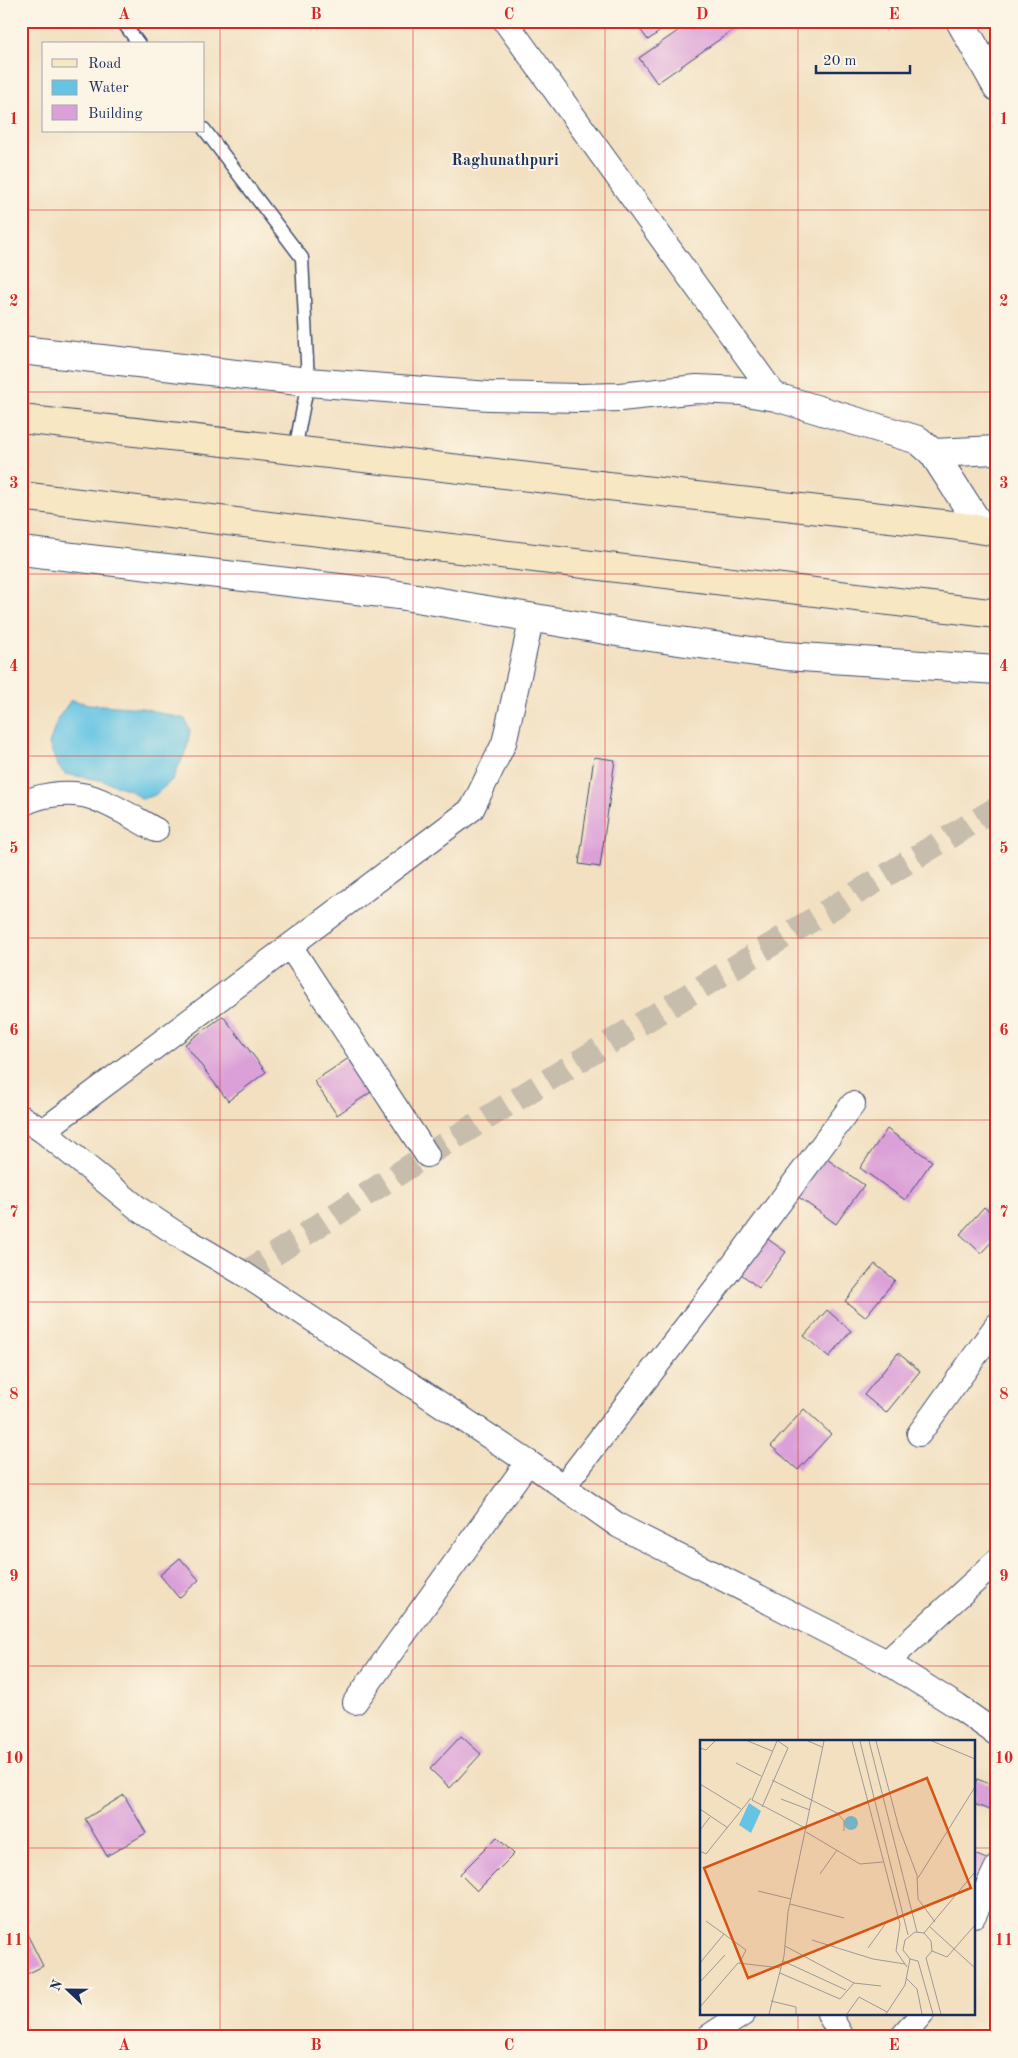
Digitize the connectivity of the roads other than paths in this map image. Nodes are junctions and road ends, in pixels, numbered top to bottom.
1 (122, 21) edge
2 (505, 21) edge
3 (960, 21) edge
4 (138, 42) edge
5 (997, 88) edge
6 (205, 130) edge
7 (21, 350) edge
8 (308, 382) junction
9 (776, 396) junction
10 (21, 419) edge
11 (295, 450) junction
12 (997, 450) edge
13 (933, 453) junction
14 (21, 496) edge
15 (989, 531) edge
16 (21, 551) edge
17 (997, 614) edge
18 (532, 617) junction
19 (997, 670) edge
20 (21, 805) edge
21 (156, 830) dead end
22 (290, 946) junction
23 (853, 1104) dead end
24 (21, 1117) edge
25 (43, 1131) junction
26 (426, 1154) dead end
27 (997, 1324) edge
28 (919, 1434) dead end
29 (528, 1462) junction
30 (563, 1487) junction
31 (997, 1561) edge
32 (887, 1662) junction
33 (356, 1702) dead end
34 (996, 1731) edge
35 (997, 1867) edge
36 (976, 1911) edge
37 (740, 2016) edge
38 (830, 2016) edge
39 (920, 2016) edge
40 (708, 2037) edge
41 (842, 2037) edge
42 (902, 2037) edge

1 - 4 lane
2 - 9 street
3 - 5 street
6 - 8 lane
7 - 8 street
8 - 9 street
8 - 11 lane
9 - 13 street
10 - 11 main road
11 - 15 main road
12 - 13 street
13 - 15 street
14 - 17 main road
16 - 18 street
18 - 19 street
18 - 22 street
20 - 21 street
22 - 25 street
22 - 26 street
23 - 30 street
24 - 25 street
25 - 29 street
27 - 28 street
29 - 30 street
29 - 33 street
30 - 32 street
31 - 32 street
32 - 34 street
35 - 36 street
37 - 40 street
38 - 41 street
39 - 42 street

